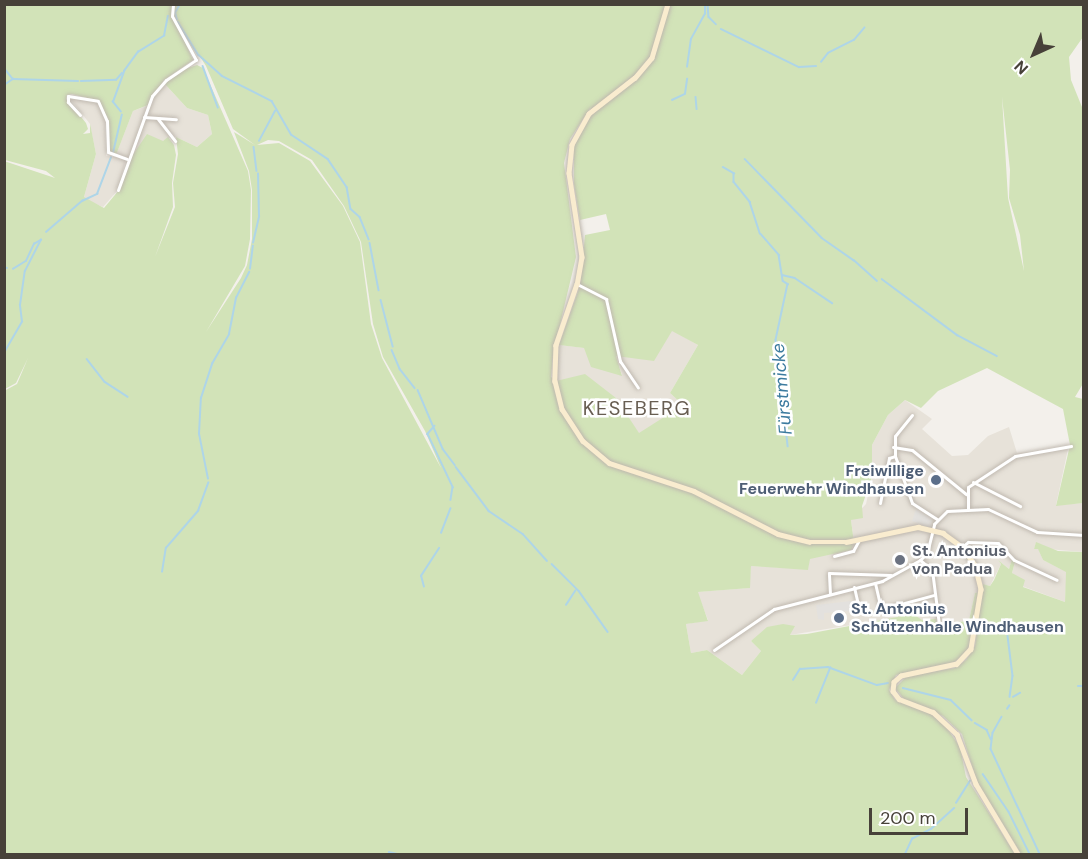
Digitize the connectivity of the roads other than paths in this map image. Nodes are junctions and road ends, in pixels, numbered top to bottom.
1 (173, 4) edge
2 (668, 4) edge
3 (80, 115) dead end
4 (144, 117) junction
5 (158, 119) junction
6 (176, 119) dead end
7 (175, 141) dead end
8 (127, 159) junction
9 (118, 190) dead end
10 (577, 284) junction
11 (638, 388) dead end
12 (912, 415) dead end
13 (1071, 446) dead end
14 (893, 447) junction
15 (895, 456) junction
16 (973, 482) junction
17 (966, 494) junction
18 (880, 503) dead end
19 (1020, 506) dead end
20 (968, 508) junction
21 (937, 519) junction
22 (932, 529) junction
23 (1083, 535) edge
24 (859, 540) junction
25 (962, 547) junction
26 (834, 556) dead end
27 (920, 560) junction
28 (892, 575) junction
29 (1057, 580) dead end
30 (875, 582) junction
31 (854, 587) junction
32 (830, 594) junction
33 (934, 595) junction
34 (858, 605) dead end
35 (939, 625) dead end
36 (714, 650) dead end
37 (1018, 855) edge

1 - 4 street
2 - 10 main road
3 - 8 street
4 - 5 street
4 - 8 street
5 - 6 street
5 - 7 street
8 - 9 street
10 - 11 street
10 - 24 main road
12 - 14 street
13 - 16 street
14 - 15 street
14 - 17 street
15 - 18 street
15 - 21 street
16 - 17 street
16 - 19 street
17 - 20 street
20 - 21 street
20 - 23 street
21 - 22 street
22 - 24 main road
22 - 25 main road
22 - 27 street
24 - 26 street
25 - 29 street
25 - 37 main road
27 - 28 street
27 - 33 street
28 - 30 street
28 - 32 street
30 - 31 street
30 - 33 street
31 - 32 street
31 - 34 street
32 - 36 street
33 - 35 street

